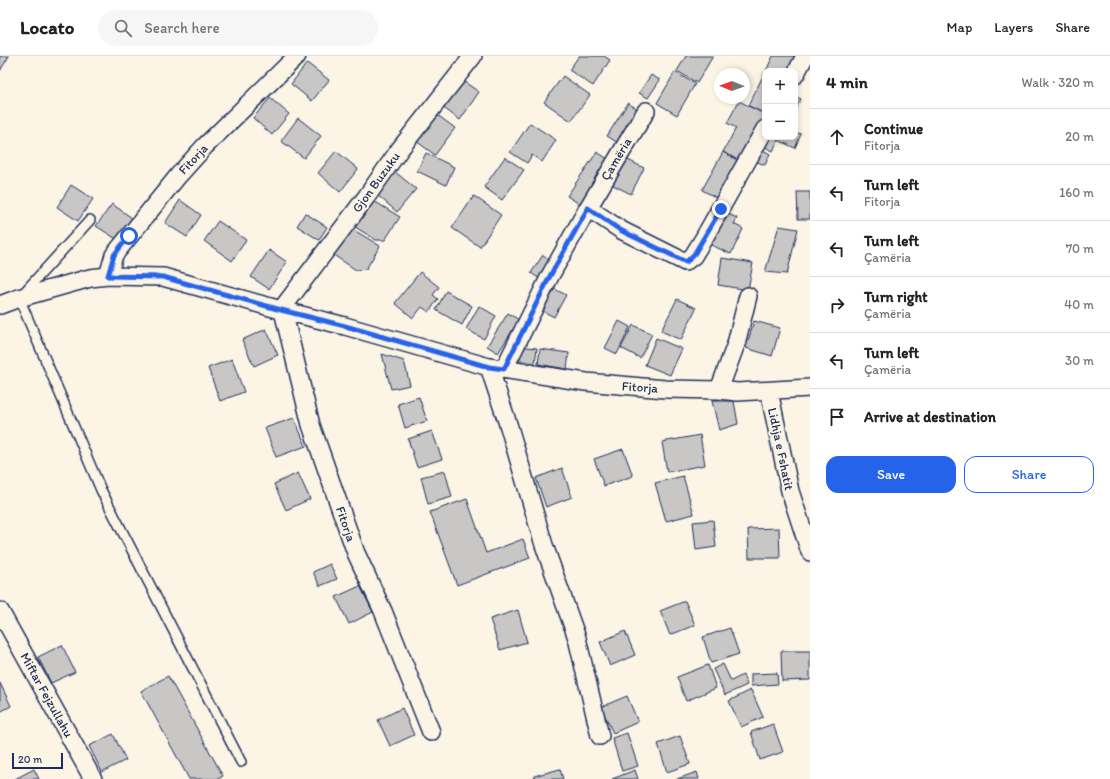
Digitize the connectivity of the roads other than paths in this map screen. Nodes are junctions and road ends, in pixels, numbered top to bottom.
1 (297, 56) edge
2 (473, 56) edge
3 (805, 56) edge
4 (798, 69) edge
5 (646, 111) dead end
6 (762, 134) edge
7 (588, 208) junction
8 (90, 220) dead end
9 (108, 276) junction
10 (748, 296) dead end
11 (19, 298) junction
12 (0, 305) edge
13 (281, 310) junction
14 (497, 368) junction
15 (810, 388) edge
16 (719, 390) junction
17 (769, 391) junction
18 (810, 552) edge
19 (0, 611) edge
20 (431, 732) dead end
21 (600, 736) dead end
22 (241, 762) dead end
23 (93, 779) edge

1 - 9 street, Fitorja
2 - 13 street, Gjon Buzuku
3 - 4 street
5 - 7 street, Çamëria
6 - 7 street
7 - 14 street, Çamëria
8 - 11 lane
9 - 11 street, Fitorja
9 - 13 street, Fitorja
10 - 16 street
11 - 12 street, Fitorja
11 - 22 lane
13 - 14 street, Fitorja
13 - 20 street, Fitorja
14 - 16 street, Fitorja
14 - 21 street
15 - 17 street, Fitorja
16 - 17 street, Fitorja
17 - 18 street, Lidhja e Fshatit
19 - 23 street, Miftar Fejzullahu

